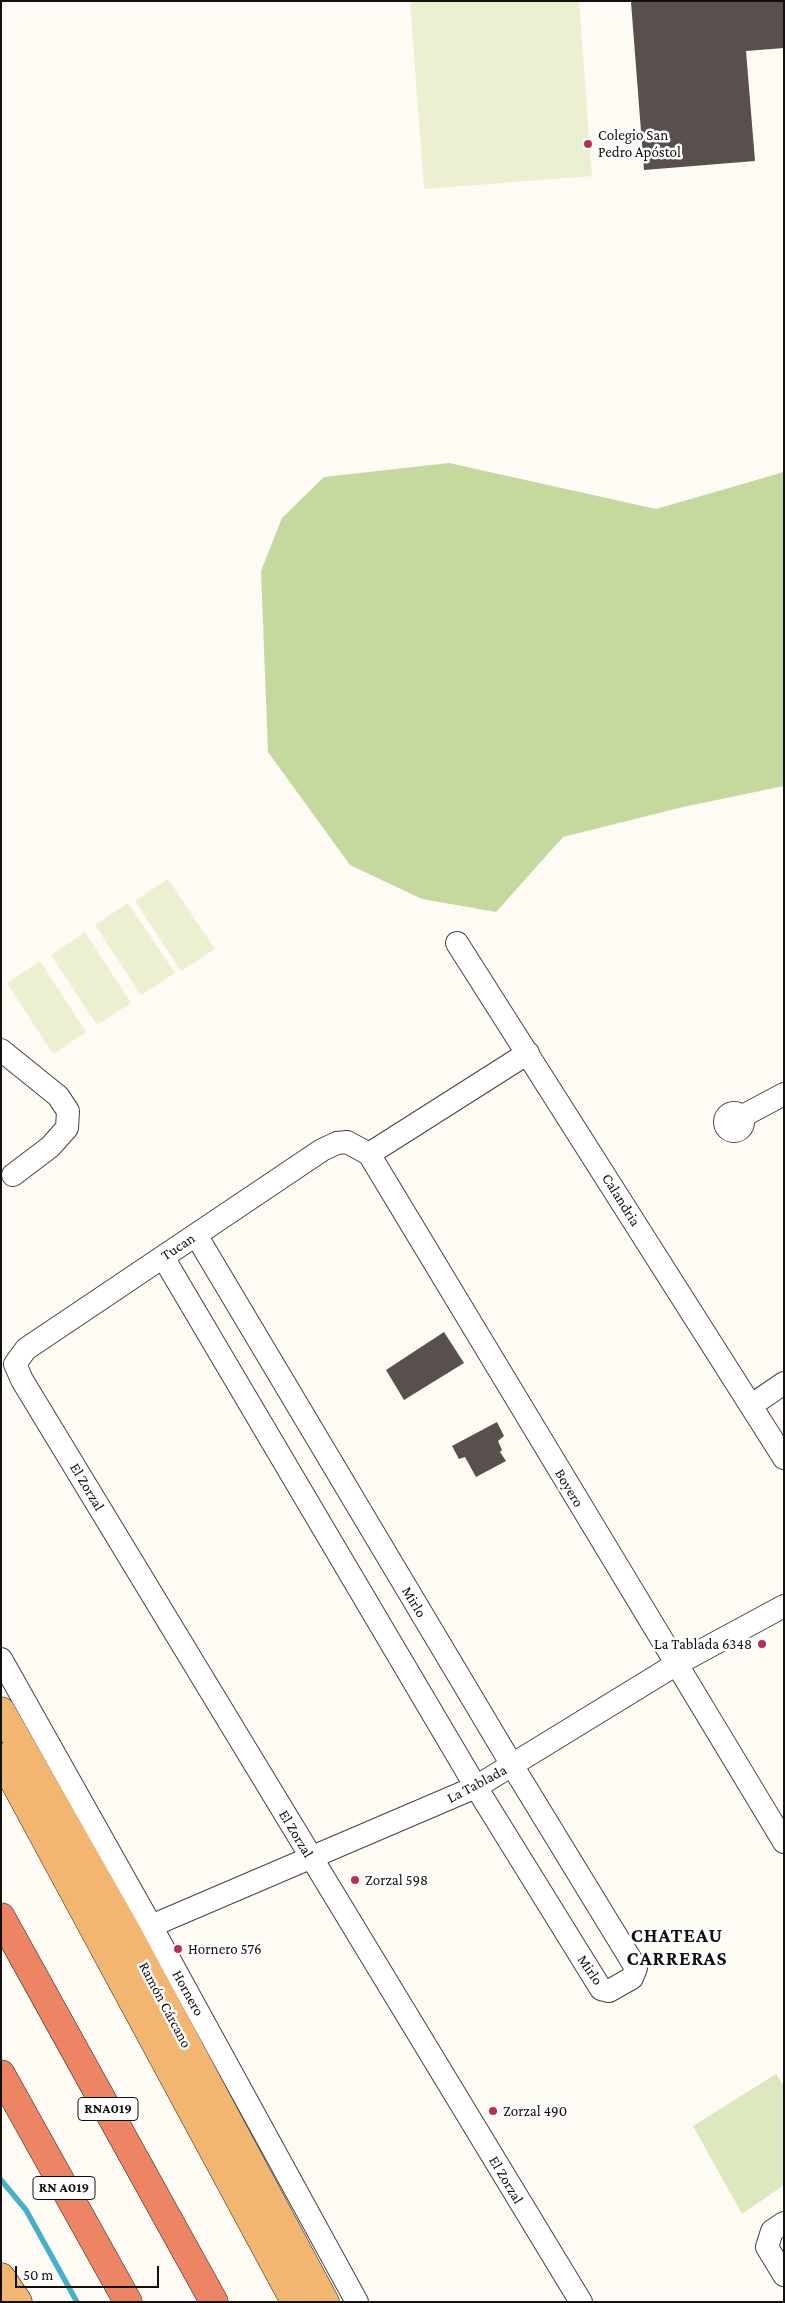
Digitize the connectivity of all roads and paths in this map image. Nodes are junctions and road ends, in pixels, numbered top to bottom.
1 (457, 943) dead end
2 (1, 1050) edge
3 (528, 1053) junction
4 (784, 1094) edge
5 (741, 1117) dead end
6 (369, 1154) junction
7 (13, 1175) dead end
8 (196, 1235) junction
9 (163, 1257) junction
10 (15, 1364) joint
11 (784, 1383) edge
12 (752, 1405) junction
13 (784, 1458) edge
14 (784, 1606) edge
15 (1, 1659) edge
16 (676, 1665) junction
17 (1, 1711) edge
18 (1, 1758) edge
19 (512, 1766) junction
20 (476, 1786) junction
21 (784, 1842) edge
22 (310, 1857) junction
23 (1, 1917) edge
24 (151, 1926) junction
25 (1, 2074) edge
26 (784, 2223) edge
27 (784, 2275) edge
28 (1, 2277) edge
29 (18, 2302) edge
30 (128, 2302) edge
31 (214, 2302) edge
32 (294, 2302) edge
33 (325, 2302) edge
34 (356, 2302) edge
35 (581, 2302) edge

1 - 3 street, Calandria
2 - 7 street
3 - 6 street
3 - 12 street, Calandria
4 - 5 street
6 - 8 street, Tucan
6 - 16 street, Boyero
8 - 9 street, Tucan
8 - 19 street, Mirlo
9 - 10 street, Tucan
9 - 20 street, Mirlo
10 - 22 street, El Zorzal
11 - 12 street
12 - 13 street, Calandria
14 - 16 street, La Tablada
15 - 24 street, Hornero
16 - 19 street, La Tablada
16 - 21 street, Boyero
17 - 33 main road, Ramón Cárcano
18 - 32 main road, Ramón Cárcano
19 - 20 street, La Tablada
19 - 20 street, Mirlo
20 - 22 street, La Tablada
22 - 24 street, La Tablada
22 - 35 street, El Zorzal
23 - 31 highway, RNA019
24 - 34 street, Hornero
25 - 30 highway, RN A019
26 - 27 street
28 - 29 main road

